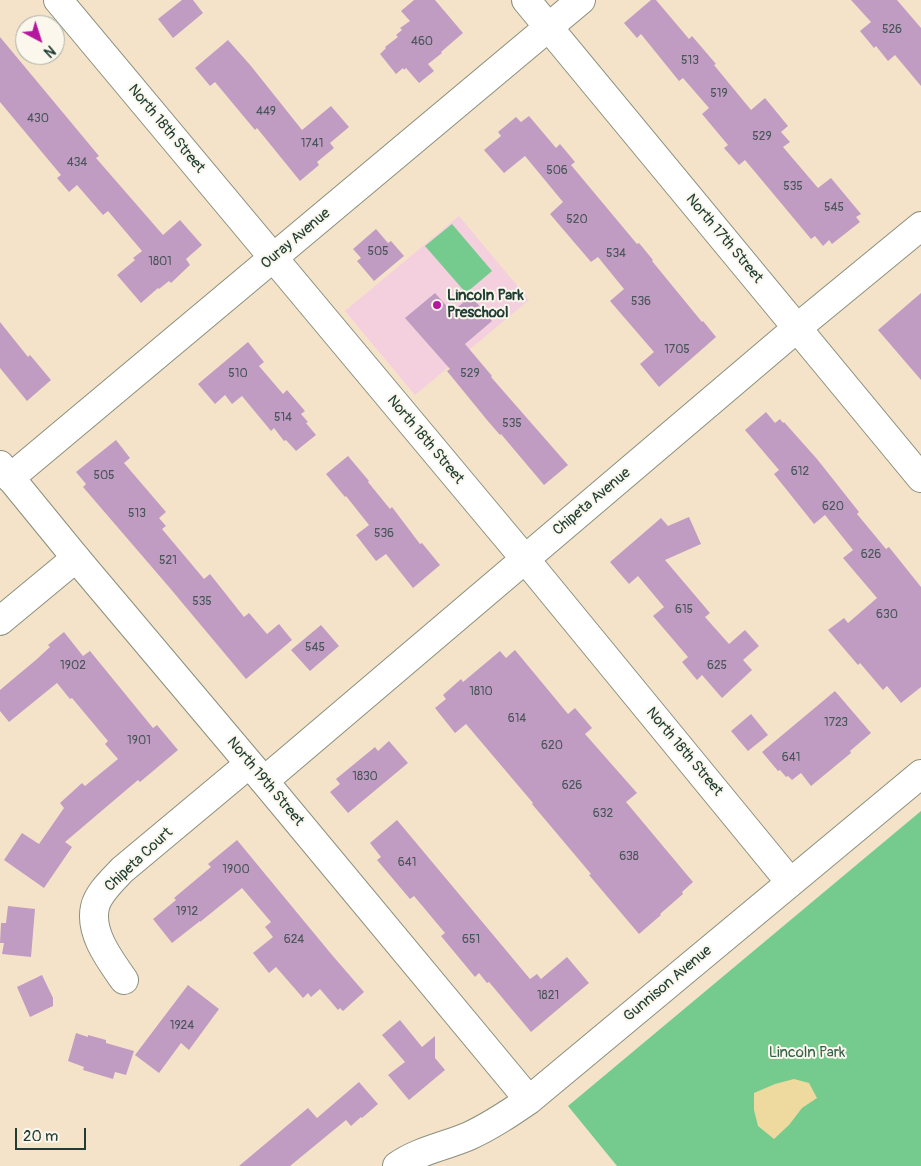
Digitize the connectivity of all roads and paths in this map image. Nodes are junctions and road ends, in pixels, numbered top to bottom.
1 (58, 0) edge
2 (526, 0) edge
3 (581, 0) edge
4 (548, 27) junction
5 (921, 226) edge
6 (273, 258) junction
7 (797, 328) junction
8 (5, 471) edge
9 (921, 478) edge
10 (76, 558) junction
11 (524, 560) junction
12 (0, 621) edge
13 (257, 773) junction
14 (921, 774) edge
15 (790, 882) junction
16 (124, 980) dead end
17 (530, 1100) junction
18 (397, 1166) edge

1 - 6 street, North 18th Street
2 - 4 street, North 17th Street
3 - 4 street, Ouray Avenue
4 - 6 street, Ouray Avenue
4 - 7 street, North 17th Street
5 - 7 street, Chipeta Avenue
6 - 8 street, Ouray Avenue
6 - 11 street, North 18th Street
7 - 9 street, North 17th Street
7 - 11 street, Chipeta Avenue
8 - 10 street, North 19th Street
10 - 12 street
10 - 13 street, North 19th Street
11 - 13 street, Chipeta Avenue
11 - 15 street, North 18th Street
13 - 16 street, Chipeta Court
13 - 17 street, North 19th Street
14 - 15 street, Gunnison Avenue
15 - 17 street, Gunnison Avenue
17 - 18 street, Gunnison Avenue

